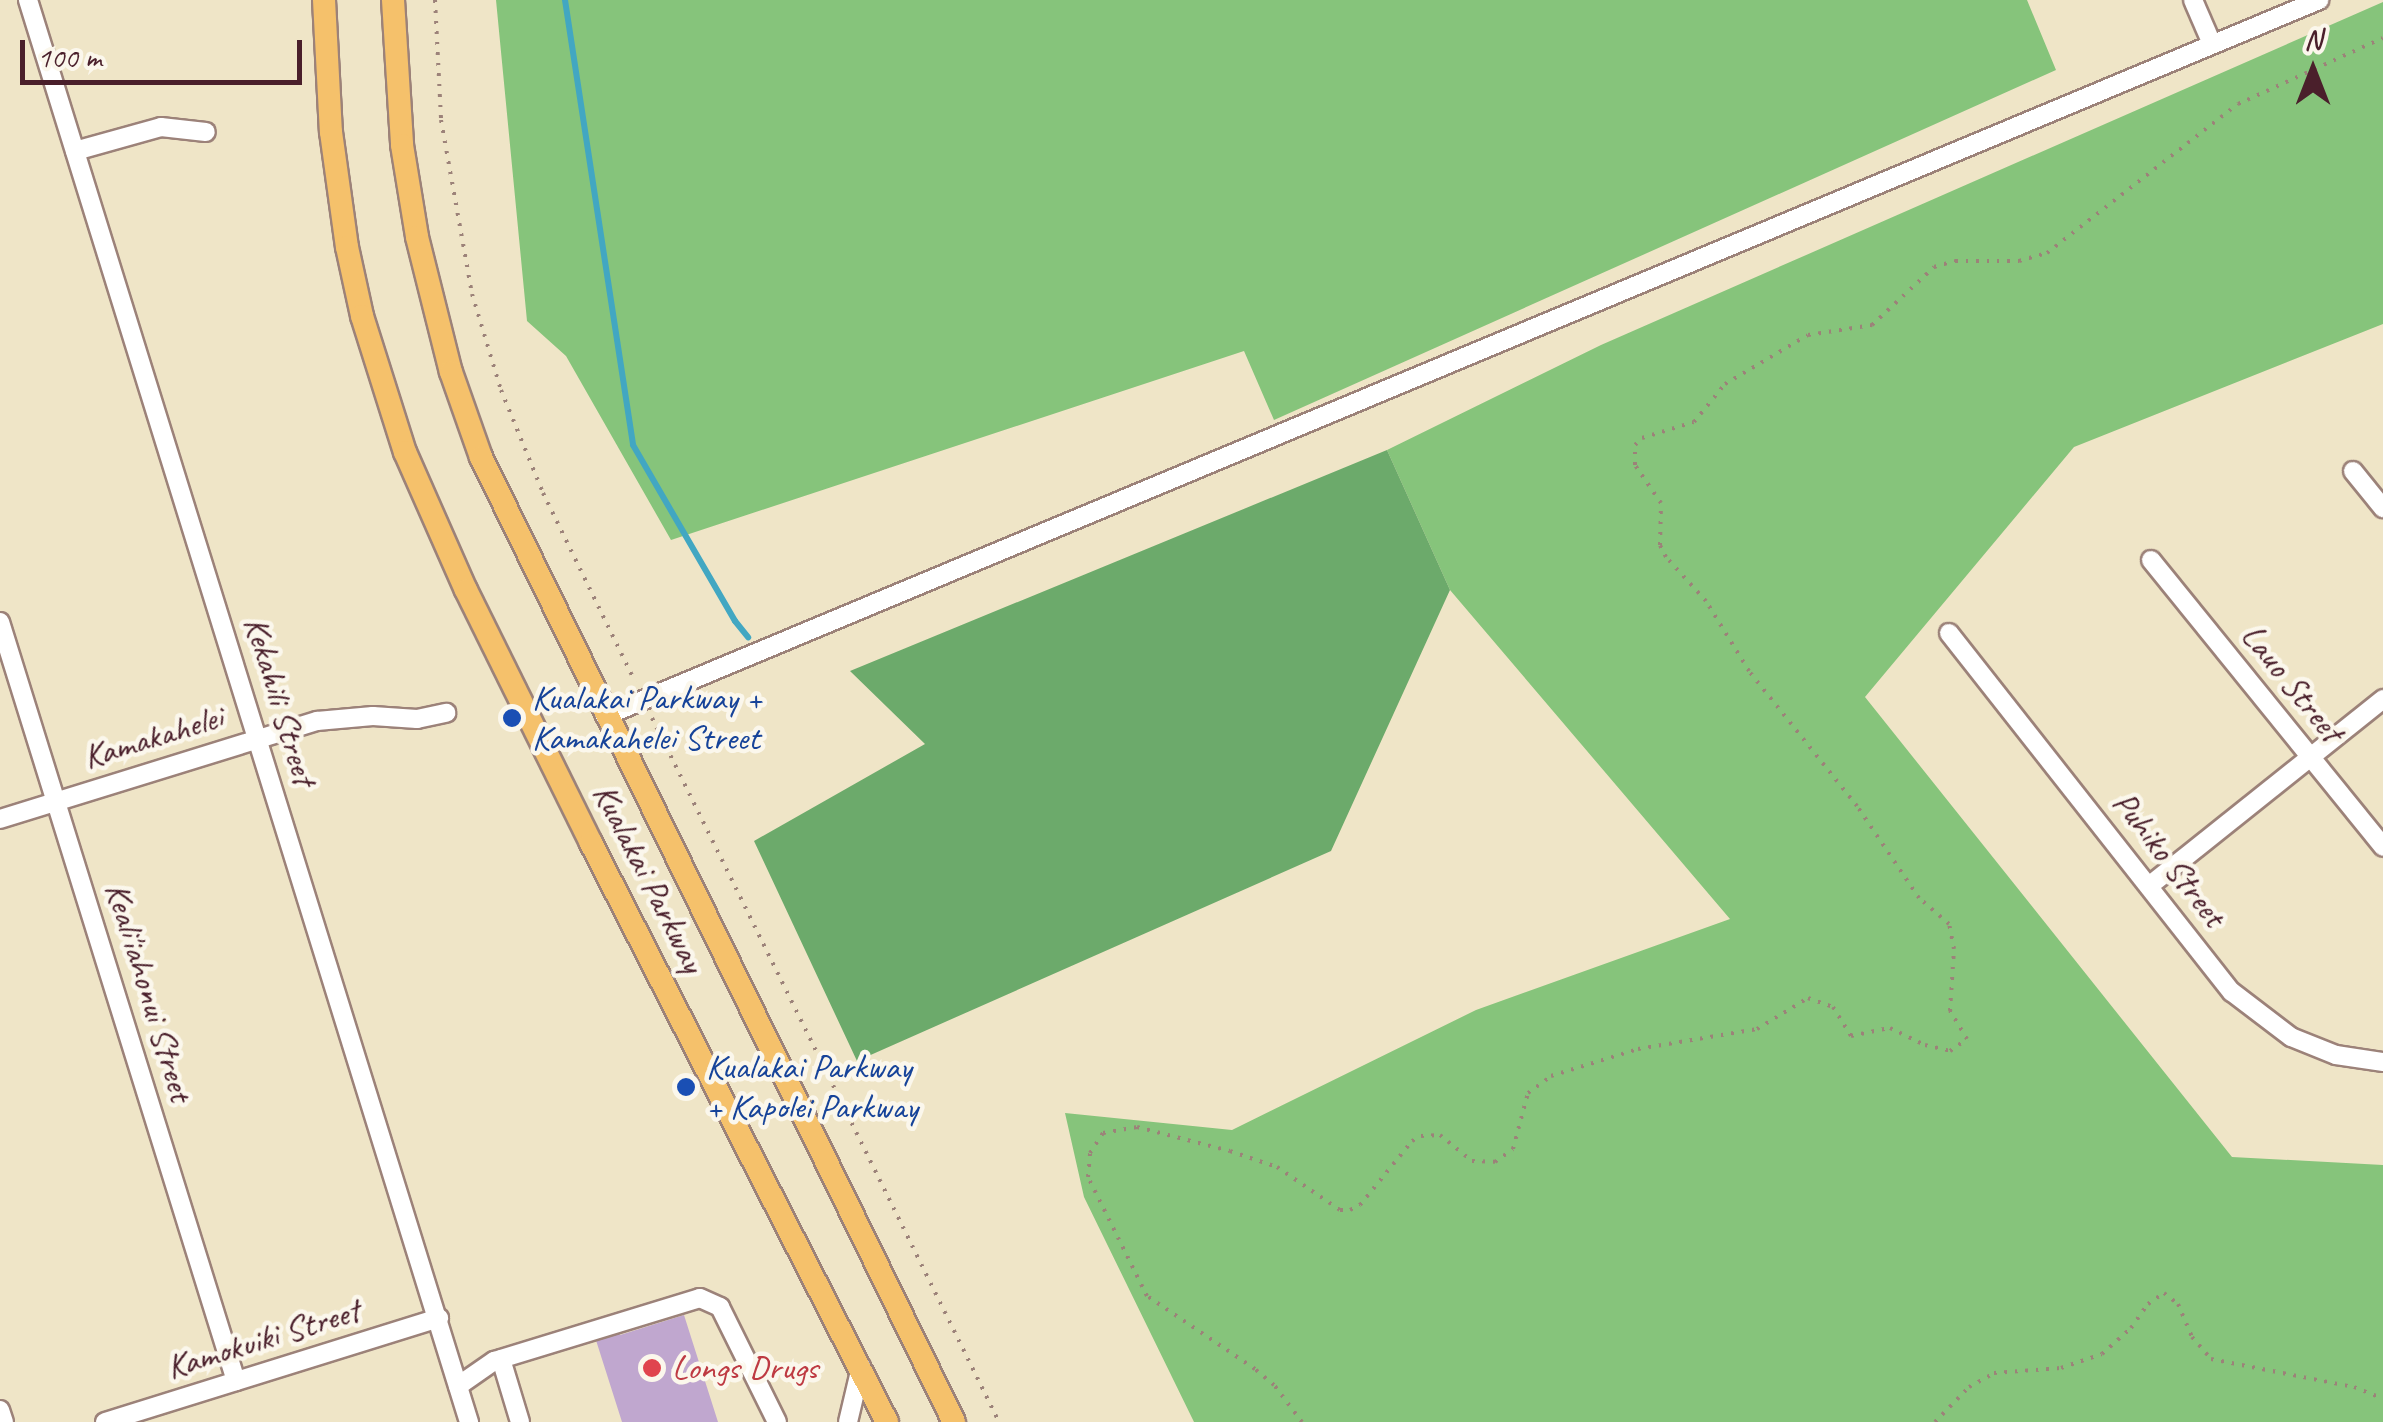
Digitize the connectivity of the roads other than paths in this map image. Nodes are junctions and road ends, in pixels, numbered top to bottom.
1 (28, 0) edge
2 (324, 0) edge
3 (393, 0) edge
4 (2194, 0) edge
5 (2319, 0) edge
6 (2212, 44) junction
7 (206, 132) dead end
8 (75, 151) junction
9 (2353, 470) dead end
10 (2383, 508) edge
11 (2151, 560) dead end
12 (0, 622) edge
13 (1949, 632) dead end
14 (2383, 699) edge
15 (446, 713) dead end
16 (605, 716) junction
17 (258, 738) junction
18 (2310, 757) junction
19 (56, 801) junction
20 (0, 819) edge
21 (2383, 846) edge
22 (2149, 886) junction
23 (2383, 1062) edge
24 (439, 1318) junction
25 (501, 1359) junction
26 (861, 1367) junction
27 (236, 1381) junction
28 (458, 1386) junction
29 (0, 1410) edge
30 (4, 1422) edge
31 (106, 1422) edge
32 (469, 1422) edge
33 (520, 1422) edge
34 (777, 1422) edge
35 (848, 1422) edge
36 (886, 1422) edge
37 (954, 1422) edge

1 - 8 street, Kekahili Street
2 - 26 main road, Kualakai Parkway
3 - 16 main road, Kualakai Parkway
4 - 6 street
5 - 6 street
6 - 16 street
7 - 8 street
8 - 17 street, Kekahili Street
9 - 10 street
11 - 18 street, Lauo Street
12 - 19 street, Keali'iahonui Street
13 - 22 street, Puhiko Street
14 - 18 street
15 - 17 street, Kamakahelei
16 - 37 main road, Kualakai Parkway
17 - 19 street, Kamakahelei
17 - 24 street, Kekahili Street
18 - 21 street, Lauo Street
18 - 22 street
19 - 20 street, Kamakahelei
19 - 27 street, Keali'iahonui Street
22 - 23 street, Puhiko Street
24 - 27 street, Kamokuiki Street
24 - 28 street, Kekahili Street
25 - 28 street
25 - 33 street
25 - 34 street
26 - 35 street
26 - 36 main road, Kualakai Parkway
27 - 31 street, Kamokuiki Street
28 - 32 street, Kekahili Street
29 - 30 street

